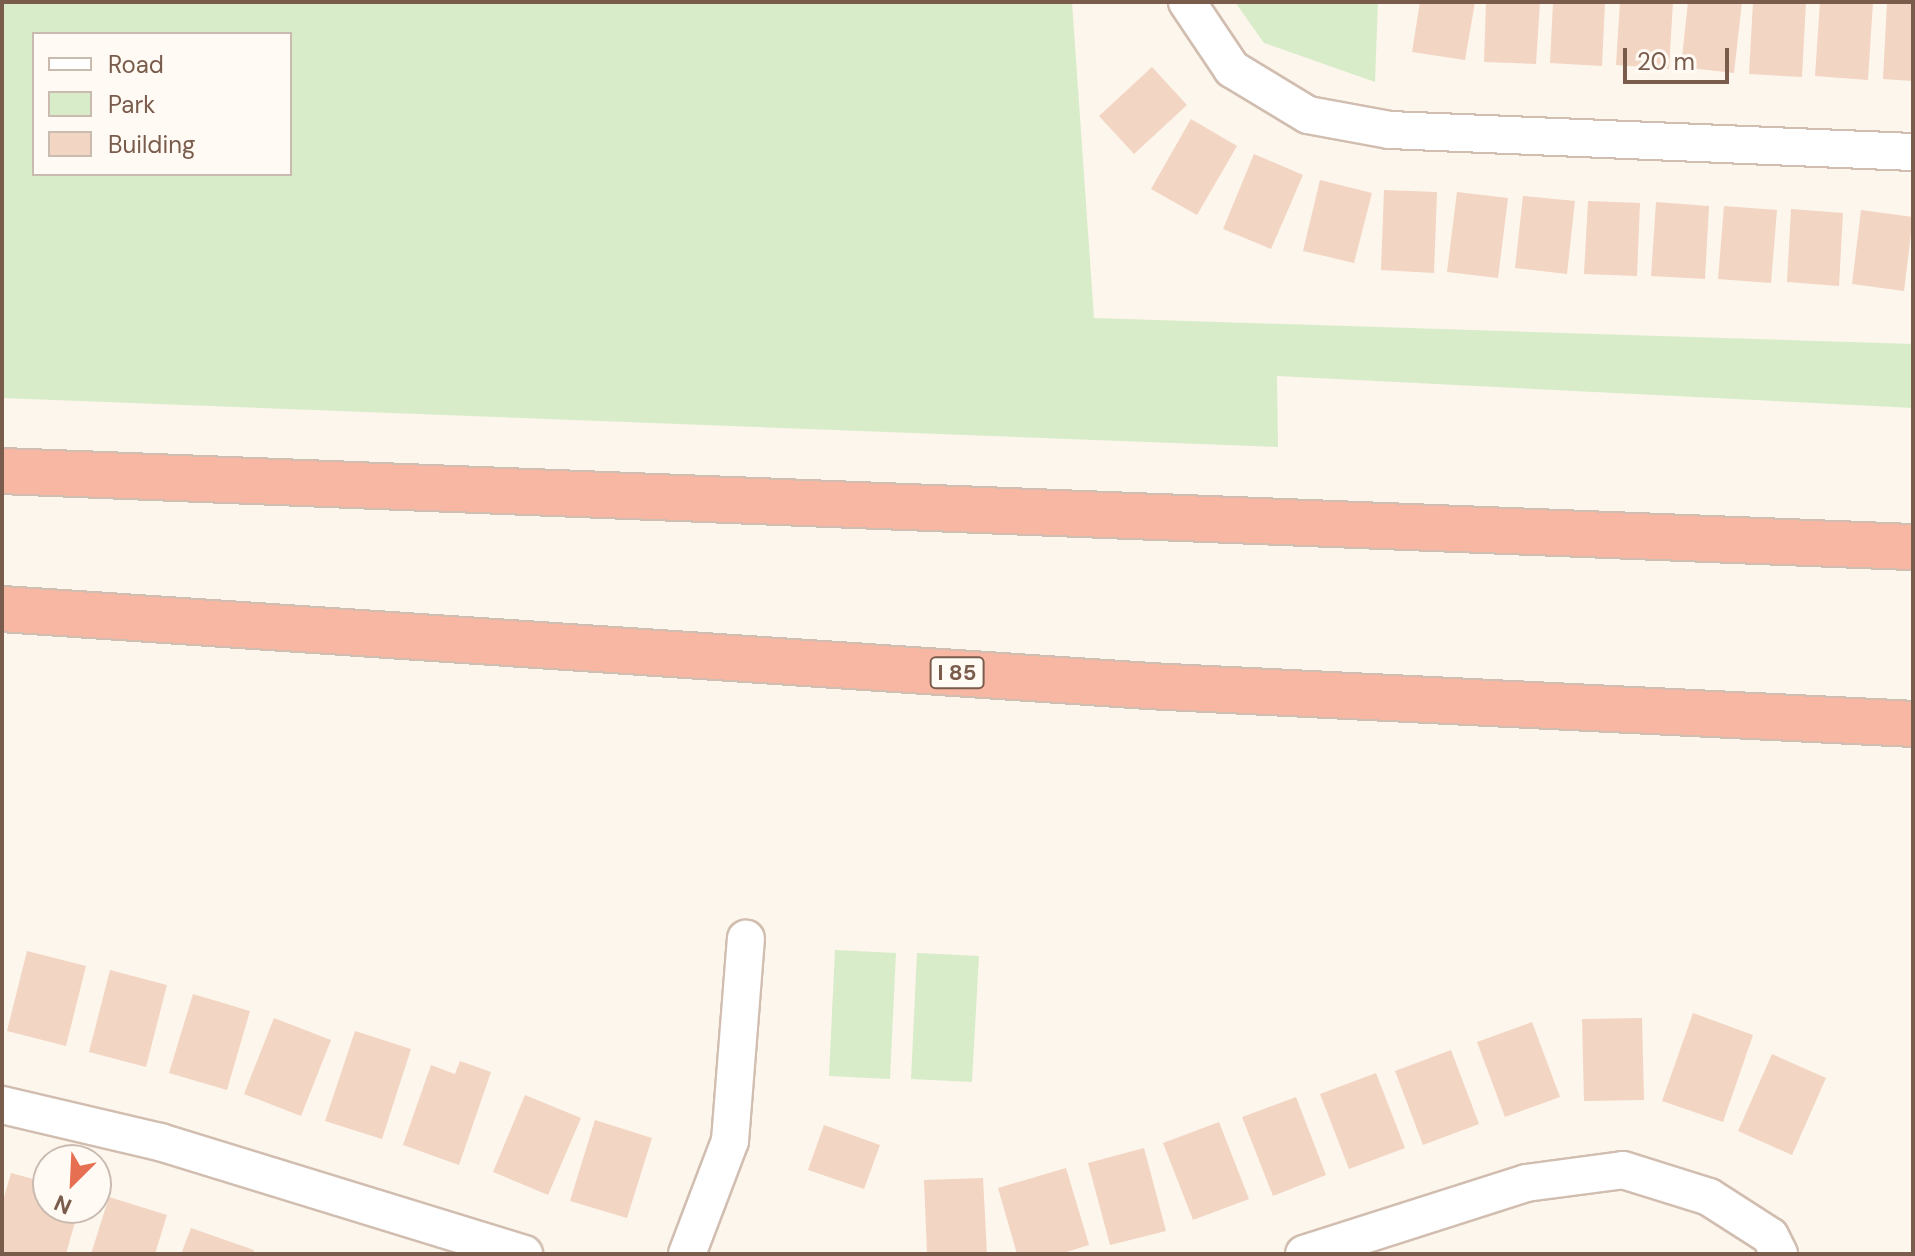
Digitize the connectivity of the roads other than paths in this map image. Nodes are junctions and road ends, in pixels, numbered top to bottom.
1 (1187, 2) edge
2 (1913, 152) edge
3 (2, 471) edge
4 (1913, 547) edge
5 (2, 609) edge
6 (1913, 724) edge
7 (746, 939) dead end
8 (2, 1105) edge
9 (524, 1254) edge
10 (687, 1254) edge
11 (1304, 1254) edge
12 (1779, 1254) edge

1 - 2 street
3 - 4 highway
5 - 6 highway, I 85
7 - 10 street
8 - 9 street
11 - 12 street

